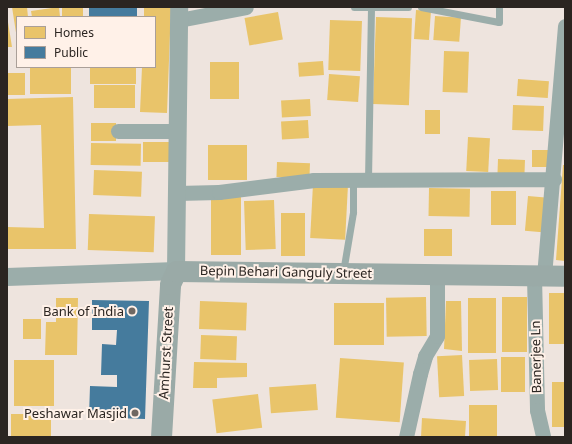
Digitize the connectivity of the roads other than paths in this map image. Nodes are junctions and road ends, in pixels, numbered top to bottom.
1 (246, 7) edge
2 (354, 7) edge
3 (408, 7) edge
4 (421, 7) edge
5 (499, 7) edge
6 (371, 8) edge
7 (179, 13) edge
8 (565, 26) edge
9 (118, 131) dead end
10 (178, 132) junction
11 (353, 179) junction
12 (554, 179) junction
13 (368, 180) junction
14 (178, 193) junction
15 (176, 271) junction
16 (343, 273) junction
17 (437, 274) junction
18 (539, 276) junction
19 (565, 276) edge
20 (7, 277) edge
21 (161, 437) edge
22 (406, 437) edge
23 (543, 437) edge

1 - 7 street
2 - 6 lane
3 - 6 lane
4 - 5 lane
6 - 13 lane
7 - 10 street
8 - 12 street, Banerjee Ln
9 - 10 street
10 - 14 street
11 - 13 street
11 - 14 street
11 - 16 lane
12 - 13 street
12 - 18 street, Banerjee Ln
14 - 15 street
15 - 16 main road, Bepin Behari Ganguly Street
15 - 20 street, Bepin Behari Ganguly Street
15 - 21 main road, Amhurst Street
16 - 17 main road, Bepin Behari Ganguly Street
17 - 18 main road, Bepin Behari Ganguly Street
17 - 22 street
18 - 19 main road, Bepin Behari Ganguly Street
18 - 23 street, Banerjee Ln

